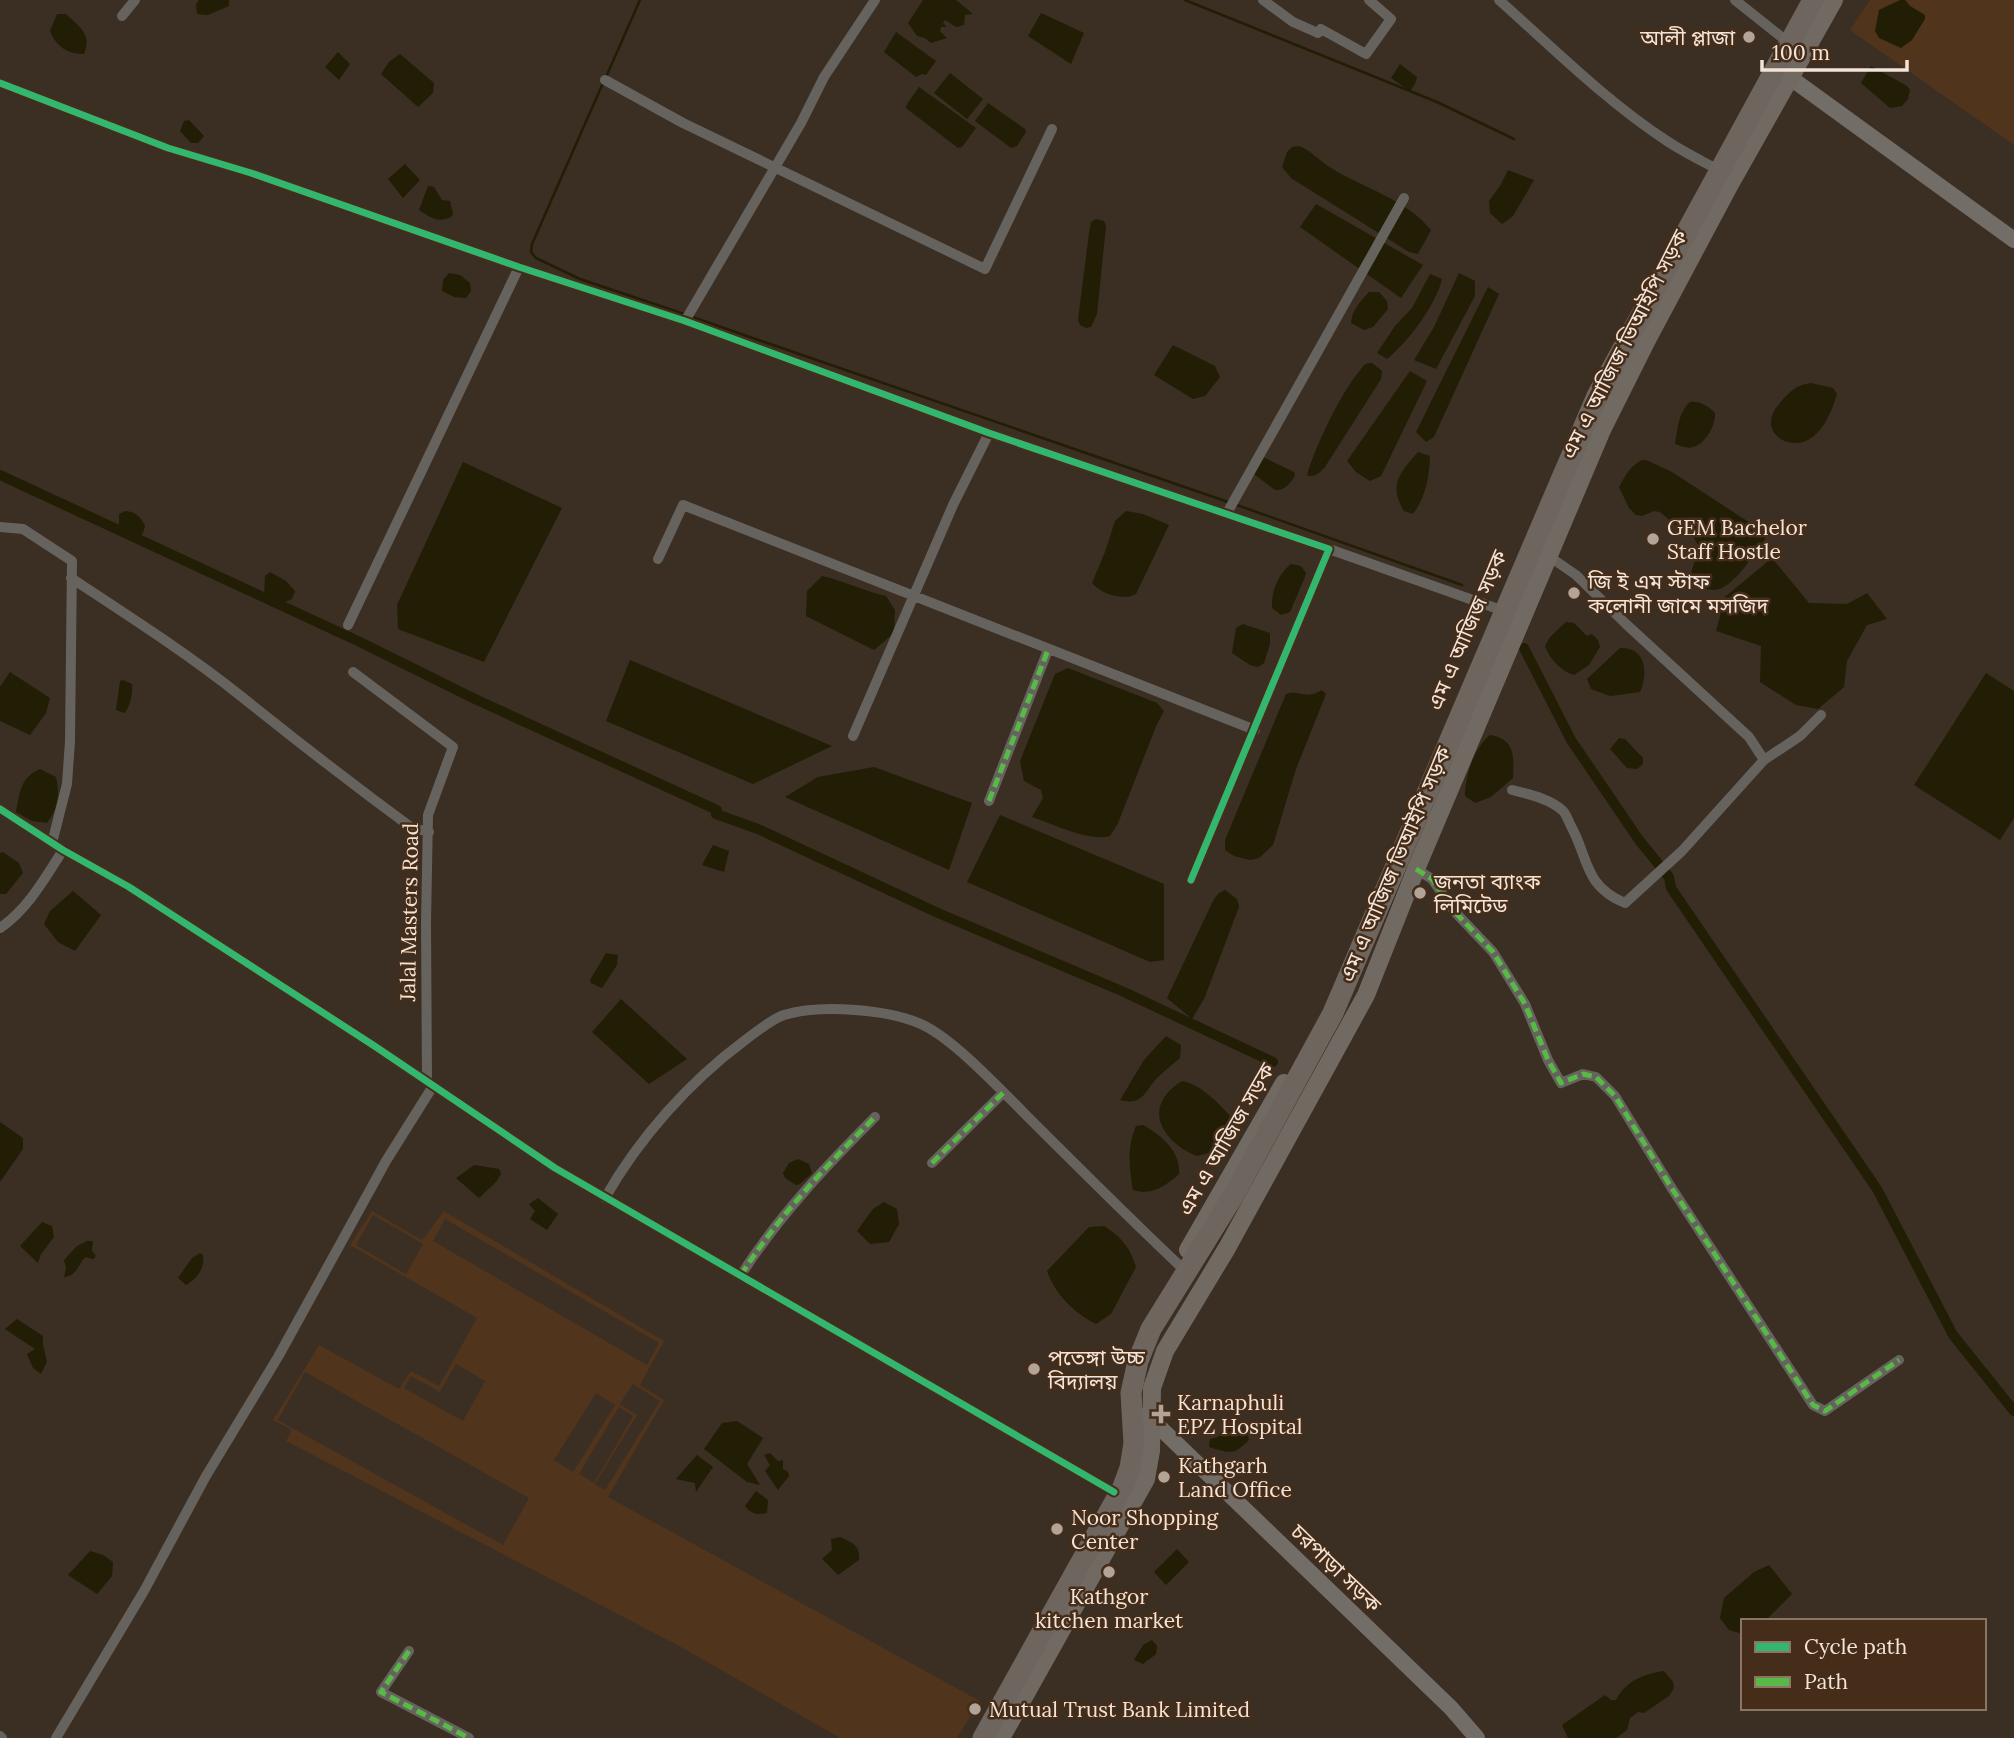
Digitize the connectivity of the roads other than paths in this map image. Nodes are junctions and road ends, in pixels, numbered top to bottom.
1 (135, 0) edge
2 (875, 0) edge
3 (1264, 0) edge
4 (1370, 0) edge
5 (1499, 0) edge
6 (1735, 0) edge
7 (1806, 0) edge
8 (1812, 0) edge
9 (1826, 0) edge
10 (1834, 0) edge
11 (122, 16) dead end
12 (1784, 39) junction
13 (1770, 64) junction
14 (1790, 77) junction
15 (605, 80) dead end
16 (0, 83) edge
17 (1052, 129) dead end
18 (1713, 167) junction
19 (776, 168) junction
20 (1404, 198) dead end
21 (2014, 240) edge
22 (519, 267) junction
23 (685, 321) junction
24 (989, 433) junction
25 (1227, 513) junction
26 (0, 527) edge
27 (1329, 549) junction
28 (1550, 557) junction
29 (658, 559) dead end
30 (71, 578) junction
31 (915, 594) junction
32 (1500, 610) junction
33 (348, 625) dead end
34 (1048, 650) junction
35 (352, 672) dead end
36 (1821, 715) dead end
37 (1255, 730) junction
38 (853, 736) dead end
39 (1764, 760) junction
40 (1512, 790) dead end
41 (989, 801) dead end
42 (0, 809) edge
43 (429, 832) junction
44 (52, 842) junction
45 (63, 850) junction
46 (1416, 869) junction
47 (1191, 880) dead end
48 (0, 928) edge
49 (430, 1084) junction
50 (1003, 1093) junction
51 (875, 1117) dead end
52 (932, 1163) dead end
53 (606, 1198) junction
54 (1179, 1265) junction
55 (741, 1275) junction
56 (1899, 1360) dead end
57 (1126, 1401) junction
58 (1152, 1419) junction
59 (1114, 1492) junction
60 (409, 1651) dead end
61 (56, 1738) edge
62 (469, 1738) edge
63 (976, 1738) edge
64 (984, 1738) edge
65 (996, 1738) edge
66 (1001, 1738) edge
67 (1477, 1738) edge

1 - 11 street
2 - 19 street
3 - 4 street
5 - 18 street
6 - 12 street
7 - 12 main road, এম এ আজিজ সড়ক
8 - 64 highway, bridge
9 - 65 highway
10 - 14 main road, এম এ আজিজ ভিআইপি সড়ক
12 - 13 main road, এম এ আজিজ সড়ক
13 - 14 street
13 - 18 main road, এম এ আজিজ সড়ক
14 - 21 street
14 - 28 main road, এম এ আজিজ ভিআইপি সড়ক
15 - 19 street
16 - 22 street
17 - 19 street
18 - 32 main road, এম এ আজিজ সড়ক
19 - 23 street
20 - 25 street
22 - 23 street
22 - 33 street
23 - 24 street
24 - 25 street
24 - 31 street
25 - 27 street
26 - 30 street
27 - 32 street
27 - 37 street
28 - 39 street
28 - 46 main road, এম এ আজিজ ভিআইপি সড়ক
29 - 31 street
30 - 43 street
30 - 44 street
31 - 34 street
31 - 38 street
32 - 54 main road, এম এ আজিজ সড়ক
34 - 37 street
34 - 41 street
35 - 43 street, Jalal Masters Road
36 - 39 street
37 - 47 street
39 - 40 street
42 - 44 street
43 - 49 street, Jalal Masters Road
44 - 45 street
45 - 48 street
45 - 49 street
46 - 56 street
46 - 58 main road, এম এ আজিজ ভিআইপি সড়ক
49 - 53 street
49 - 61 street
50 - 52 street
50 - 53 street
50 - 54 street
51 - 55 street
53 - 55 street
54 - 57 main road, এম এ আজিজ সড়ক
55 - 59 street
57 - 58 street, চরপাড়া সড়ক
57 - 59 main road
58 - 66 main road, এম এ আজিজ ভিআইপি সড়ক
58 - 67 street, চরপাড়া সড়ক
59 - 63 main road
60 - 62 street

